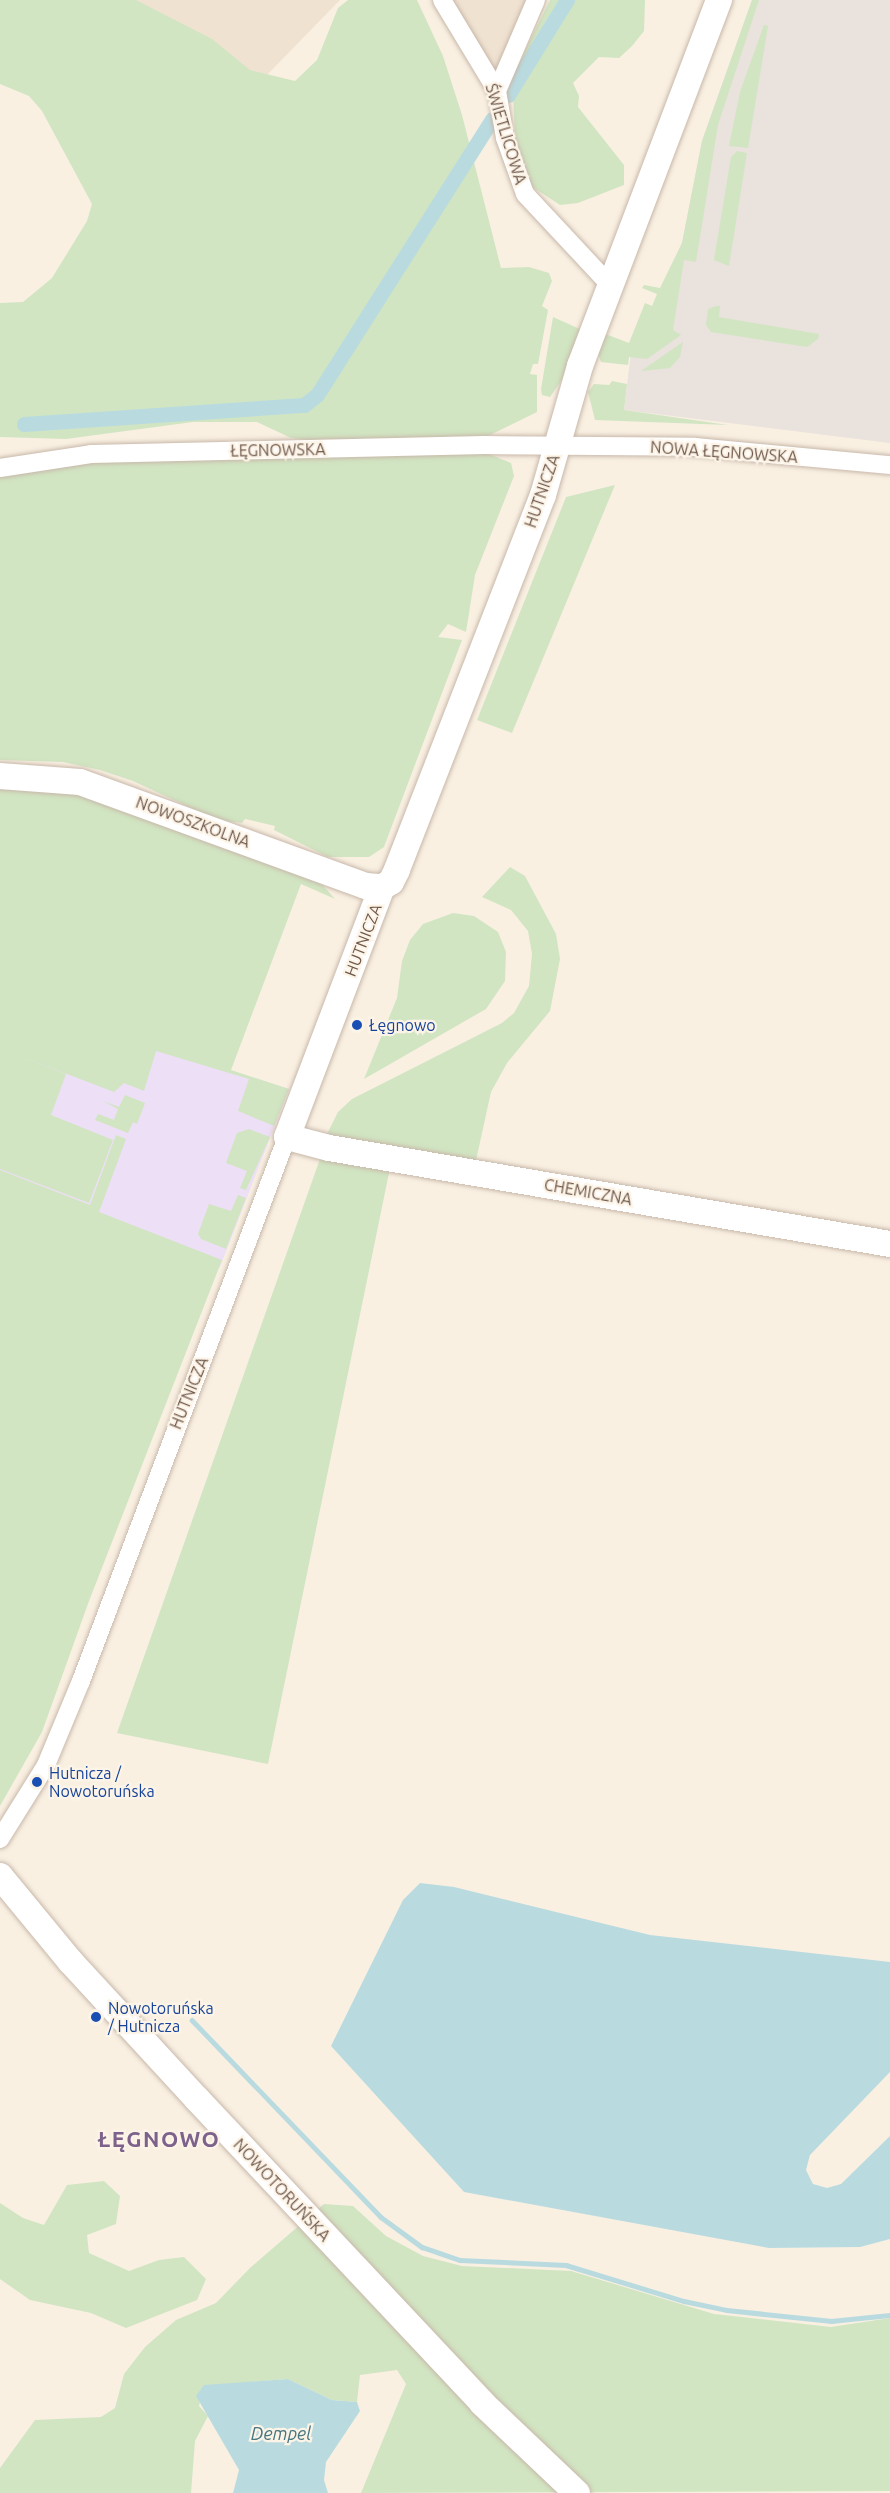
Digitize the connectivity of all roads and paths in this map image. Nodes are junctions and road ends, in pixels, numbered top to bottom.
1 (442, 0) edge
2 (536, 0) edge
3 (719, 0) edge
4 (496, 91) junction
5 (609, 284) junction
6 (558, 447) junction
7 (890, 465) edge
8 (0, 468) edge
9 (0, 776) edge
10 (382, 887) junction
11 (287, 1137) junction
12 (890, 1244) edge
13 (0, 1839) edge
14 (0, 1876) edge
15 (577, 2493) edge

1 - 4 street, ŚWIETLICOWA
2 - 4 street
3 - 5 street, HUTNICZA
4 - 5 street, ŚWIETLICOWA
5 - 6 street, HUTNICZA
6 - 7 street, NOWA ŁĘGNOWSKA
6 - 8 street, ŁĘGNOWSKA
6 - 10 street, HUTNICZA
9 - 10 street, NOWOSZKOLNA
10 - 11 street, HUTNICZA
11 - 12 street, CHEMICZNA
11 - 13 street, HUTNICZA
14 - 15 street, NOWOTORUŃSKA

